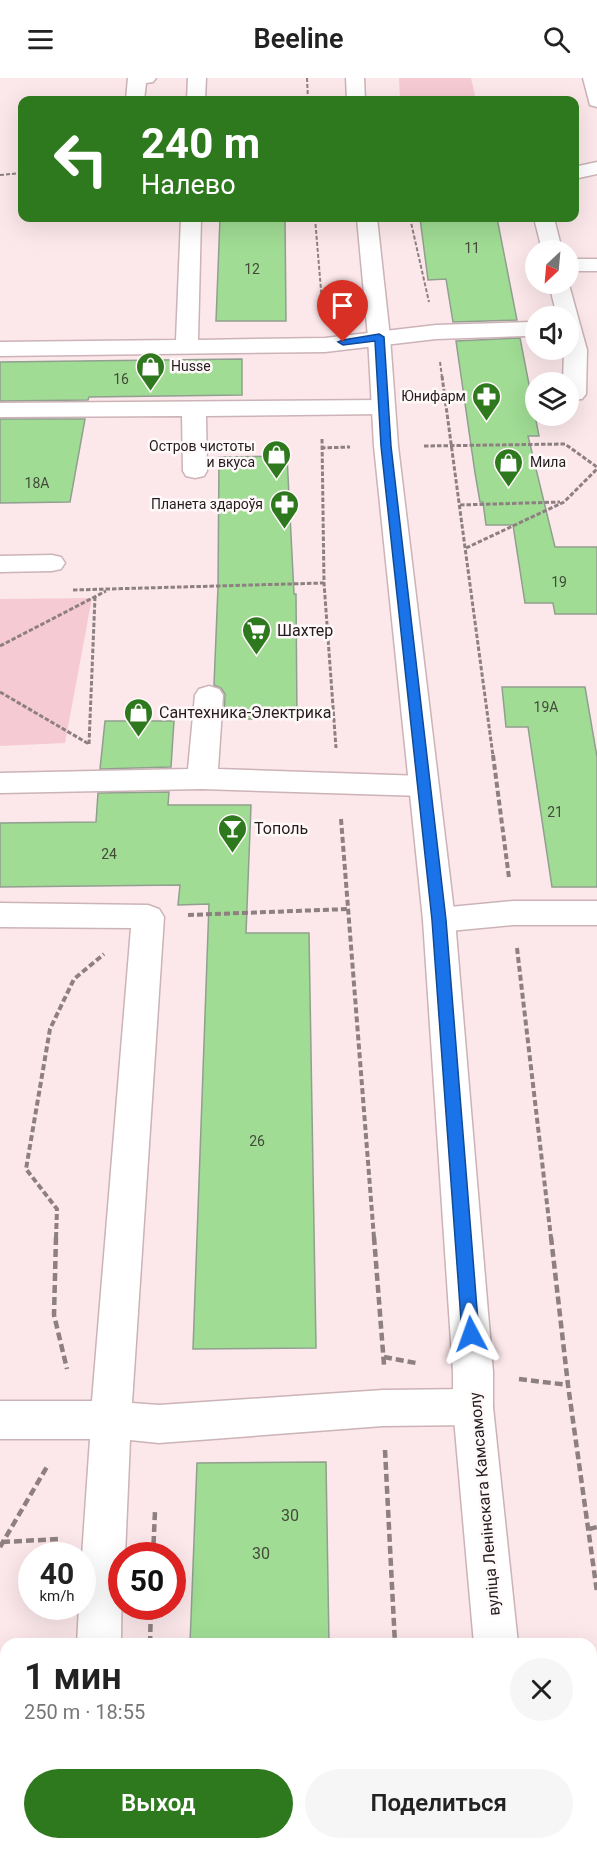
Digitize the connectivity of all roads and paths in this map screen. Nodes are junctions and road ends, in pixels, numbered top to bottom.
1 (147, 78) edge
2 (197, 78) edge
3 (307, 78) edge
4 (355, 78) edge
5 (592, 78) edge
6 (135, 96) edge
7 (196, 96) edge
8 (308, 96) edge
9 (356, 96) edge
10 (597, 101) edge
11 (597, 168) edge
12 (579, 172) edge
13 (18, 173) edge
14 (0, 175) edge
15 (191, 222) edge
16 (315, 222) edge
17 (367, 222) edge
18 (545, 222) edge
19 (550, 240) edge
20 (579, 265) edge
21 (597, 265) edge
22 (525, 329) edge
23 (379, 337) junction
24 (187, 345) junction
25 (325, 345) junction
26 (0, 349) edge
27 (580, 349) edge
28 (577, 372) edge
29 (326, 407) junction
30 (382, 407) junction
31 (194, 408) junction
32 (0, 410) edge
33 (452, 445) dead end
34 (597, 468) edge
35 (195, 471) dead end
36 (564, 502) junction
37 (460, 504) dead end
38 (466, 548) dead end
39 (52, 563) dead end
40 (0, 564) edge
41 (324, 583) junction
42 (109, 590) junction
43 (66, 591) dead end
44 (95, 597) junction
45 (0, 646) edge
46 (0, 692) edge
47 (209, 695) dead end
48 (89, 744) junction
49 (202, 779) junction
50 (91, 781) junction
51 (0, 783) edge
52 (338, 784) junction
53 (423, 786) junction
54 (597, 913) edge
55 (0, 915) edge
56 (439, 920) junction
57 (473, 1407) junction
58 (383, 1408) junction
59 (0, 1420) edge
60 (111, 1420) junction
61 (597, 1527) edge
62 (589, 1529) dead end
63 (151, 1620) edge
64 (99, 1638) edge
65 (150, 1638) edge
66 (395, 1638) edge
67 (495, 1638) edge

1 - 6 main road
2 - 7 main road
3 - 8 path
4 - 9 main road
5 - 10 main road
11 - 12 main road
13 - 14 path
15 - 24 main road
16 - 25 path
17 - 23 main road, вуліца Ленінскага Камсамолу
18 - 19 main road
20 - 21 main road
22 - 23 main road
23 - 25 main road
23 - 30 main road, вуліца Ленінскага Камсамолу
24 - 25 main road
24 - 26 main road
27 - 28 main road
29 - 30 main road
29 - 31 main road
29 - 41 path
30 - 53 main road, вуліца Ленінскага Камсамолу
31 - 32 main road
31 - 35 main road
33 - 34 path
34 - 36 path
36 - 37 path
36 - 38 path
39 - 40 main road
41 - 42 path
41 - 52 path
42 - 43 path
42 - 44 path
44 - 45 path
44 - 48 path
46 - 48 path
47 - 49 main road
48 - 50 path
49 - 50 main road
49 - 52 main road
50 - 51 main road
52 - 53 main road
52 - 58 path
53 - 56 main road, вуліца Ленінскага Камсамолу
54 - 56 main road
55 - 60 main road
56 - 57 main road, вуліца Ленінскага Камсамолу
57 - 58 main road
57 - 67 main road, вуліца Ленінскага Камсамолу
58 - 60 main road
58 - 66 path
59 - 60 main road
60 - 64 main road
61 - 62 path
63 - 65 path

